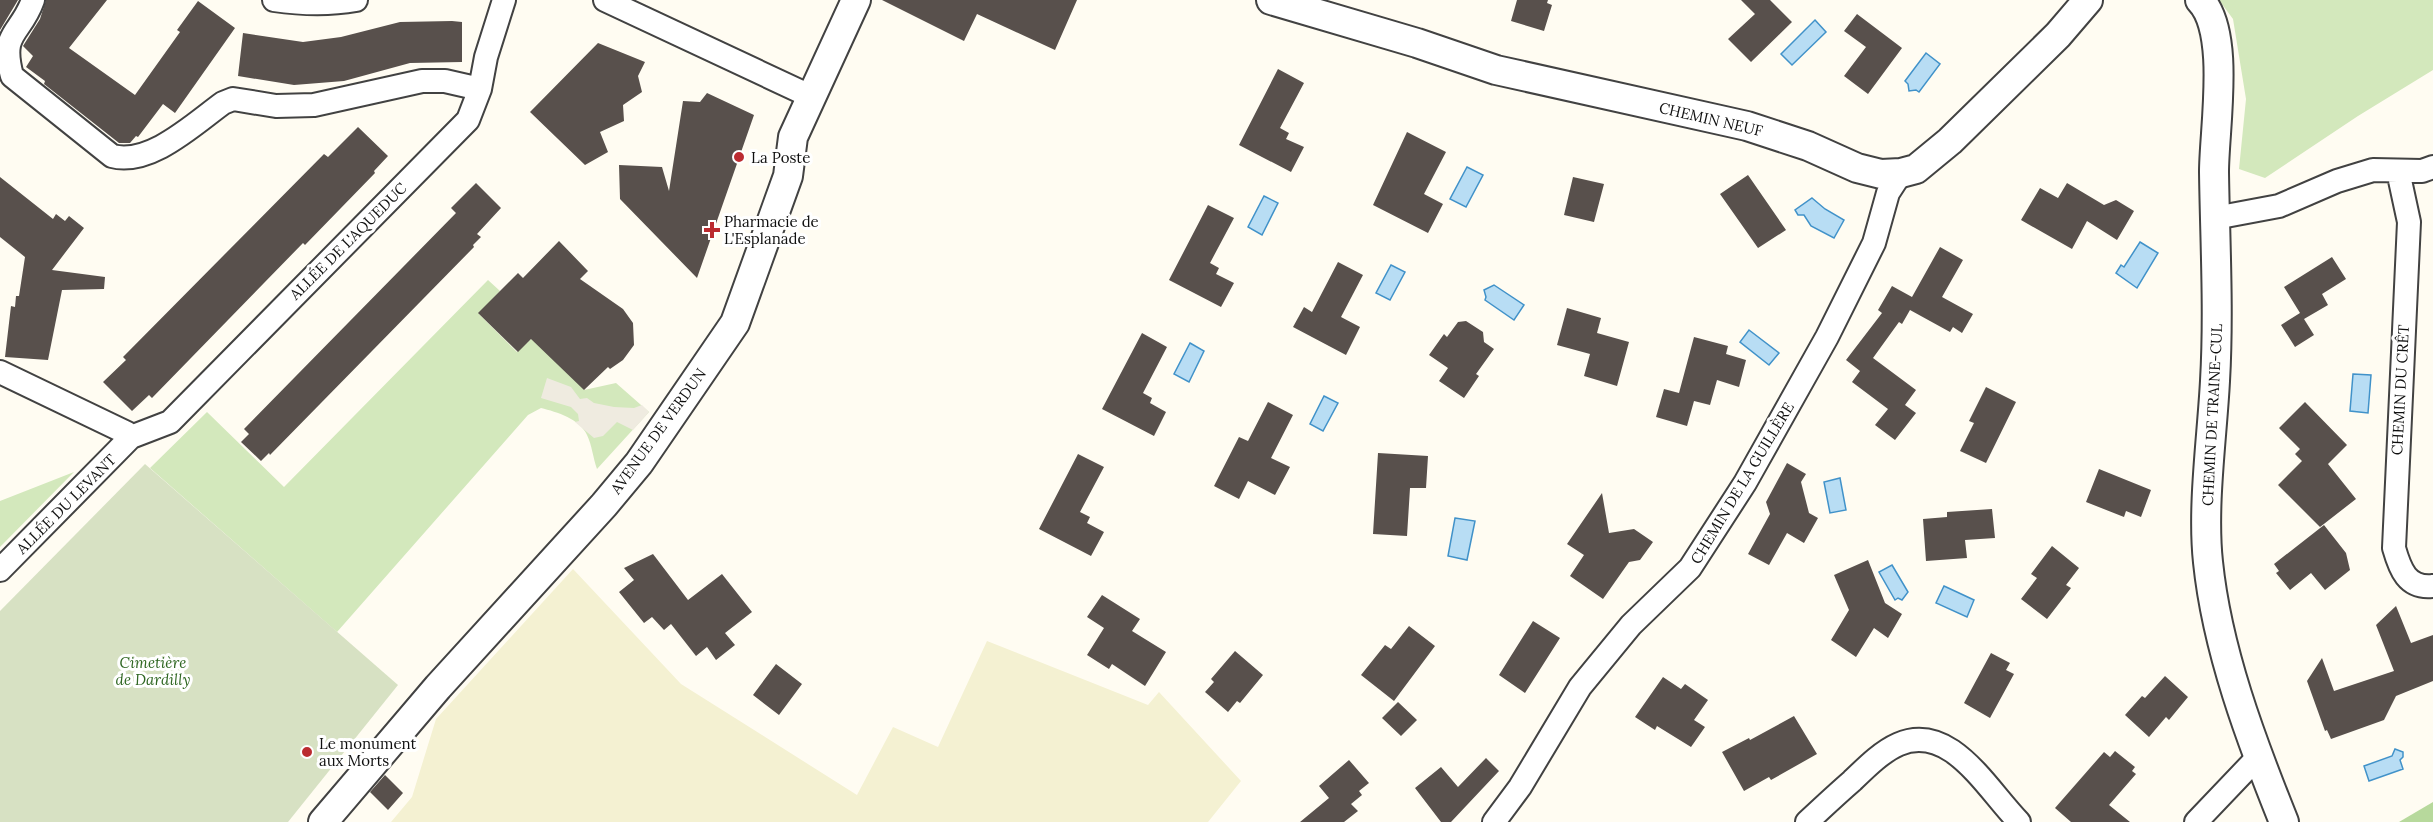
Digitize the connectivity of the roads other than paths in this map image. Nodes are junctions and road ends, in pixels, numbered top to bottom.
1 (33, 0) edge
2 (274, 0) edge
3 (356, 0) edge
4 (504, 0) edge
5 (605, 0) edge
6 (856, 0) edge
7 (1271, 0) edge
8 (2088, 0) edge
9 (2200, 0) edge
10 (480, 89) junction
11 (810, 96) junction
12 (2433, 167) edge
13 (2398, 171) junction
14 (1901, 173) junction
15 (2215, 218) junction
16 (0, 372) edge
17 (131, 437) junction
18 (0, 570) edge
19 (2433, 586) edge
20 (2258, 757) junction
21 (323, 822) edge
22 (1494, 822) edge
23 (1808, 822) edge
24 (2019, 822) edge
25 (2196, 822) edge
26 (2284, 822) edge

1 - 10 street
2 - 3 street
4 - 10 street, ALLÉE DE L'AQUEDUC
5 - 11 street
6 - 11 street, AVENUE DE VERDUN
7 - 14 street, CHEMIN NEUF
8 - 14 street, CHEMIN NEUF
9 - 15 street, CHEMIN DE TRAINE-CUL
10 - 17 street, ALLÉE DE L'AQUEDUC
11 - 21 street, AVENUE DE VERDUN
12 - 13 street
13 - 15 street
13 - 19 street, CHEMIN DU CRÊT
14 - 22 street, CHEMIN DE LA GUILLÈRE
15 - 20 street, CHEMIN DE TRAINE-CUL
16 - 17 street
17 - 18 street, ALLÉE DU LEVANT
20 - 25 street
20 - 26 street, CHEMIN DE TRAINE-CUL
23 - 24 street

